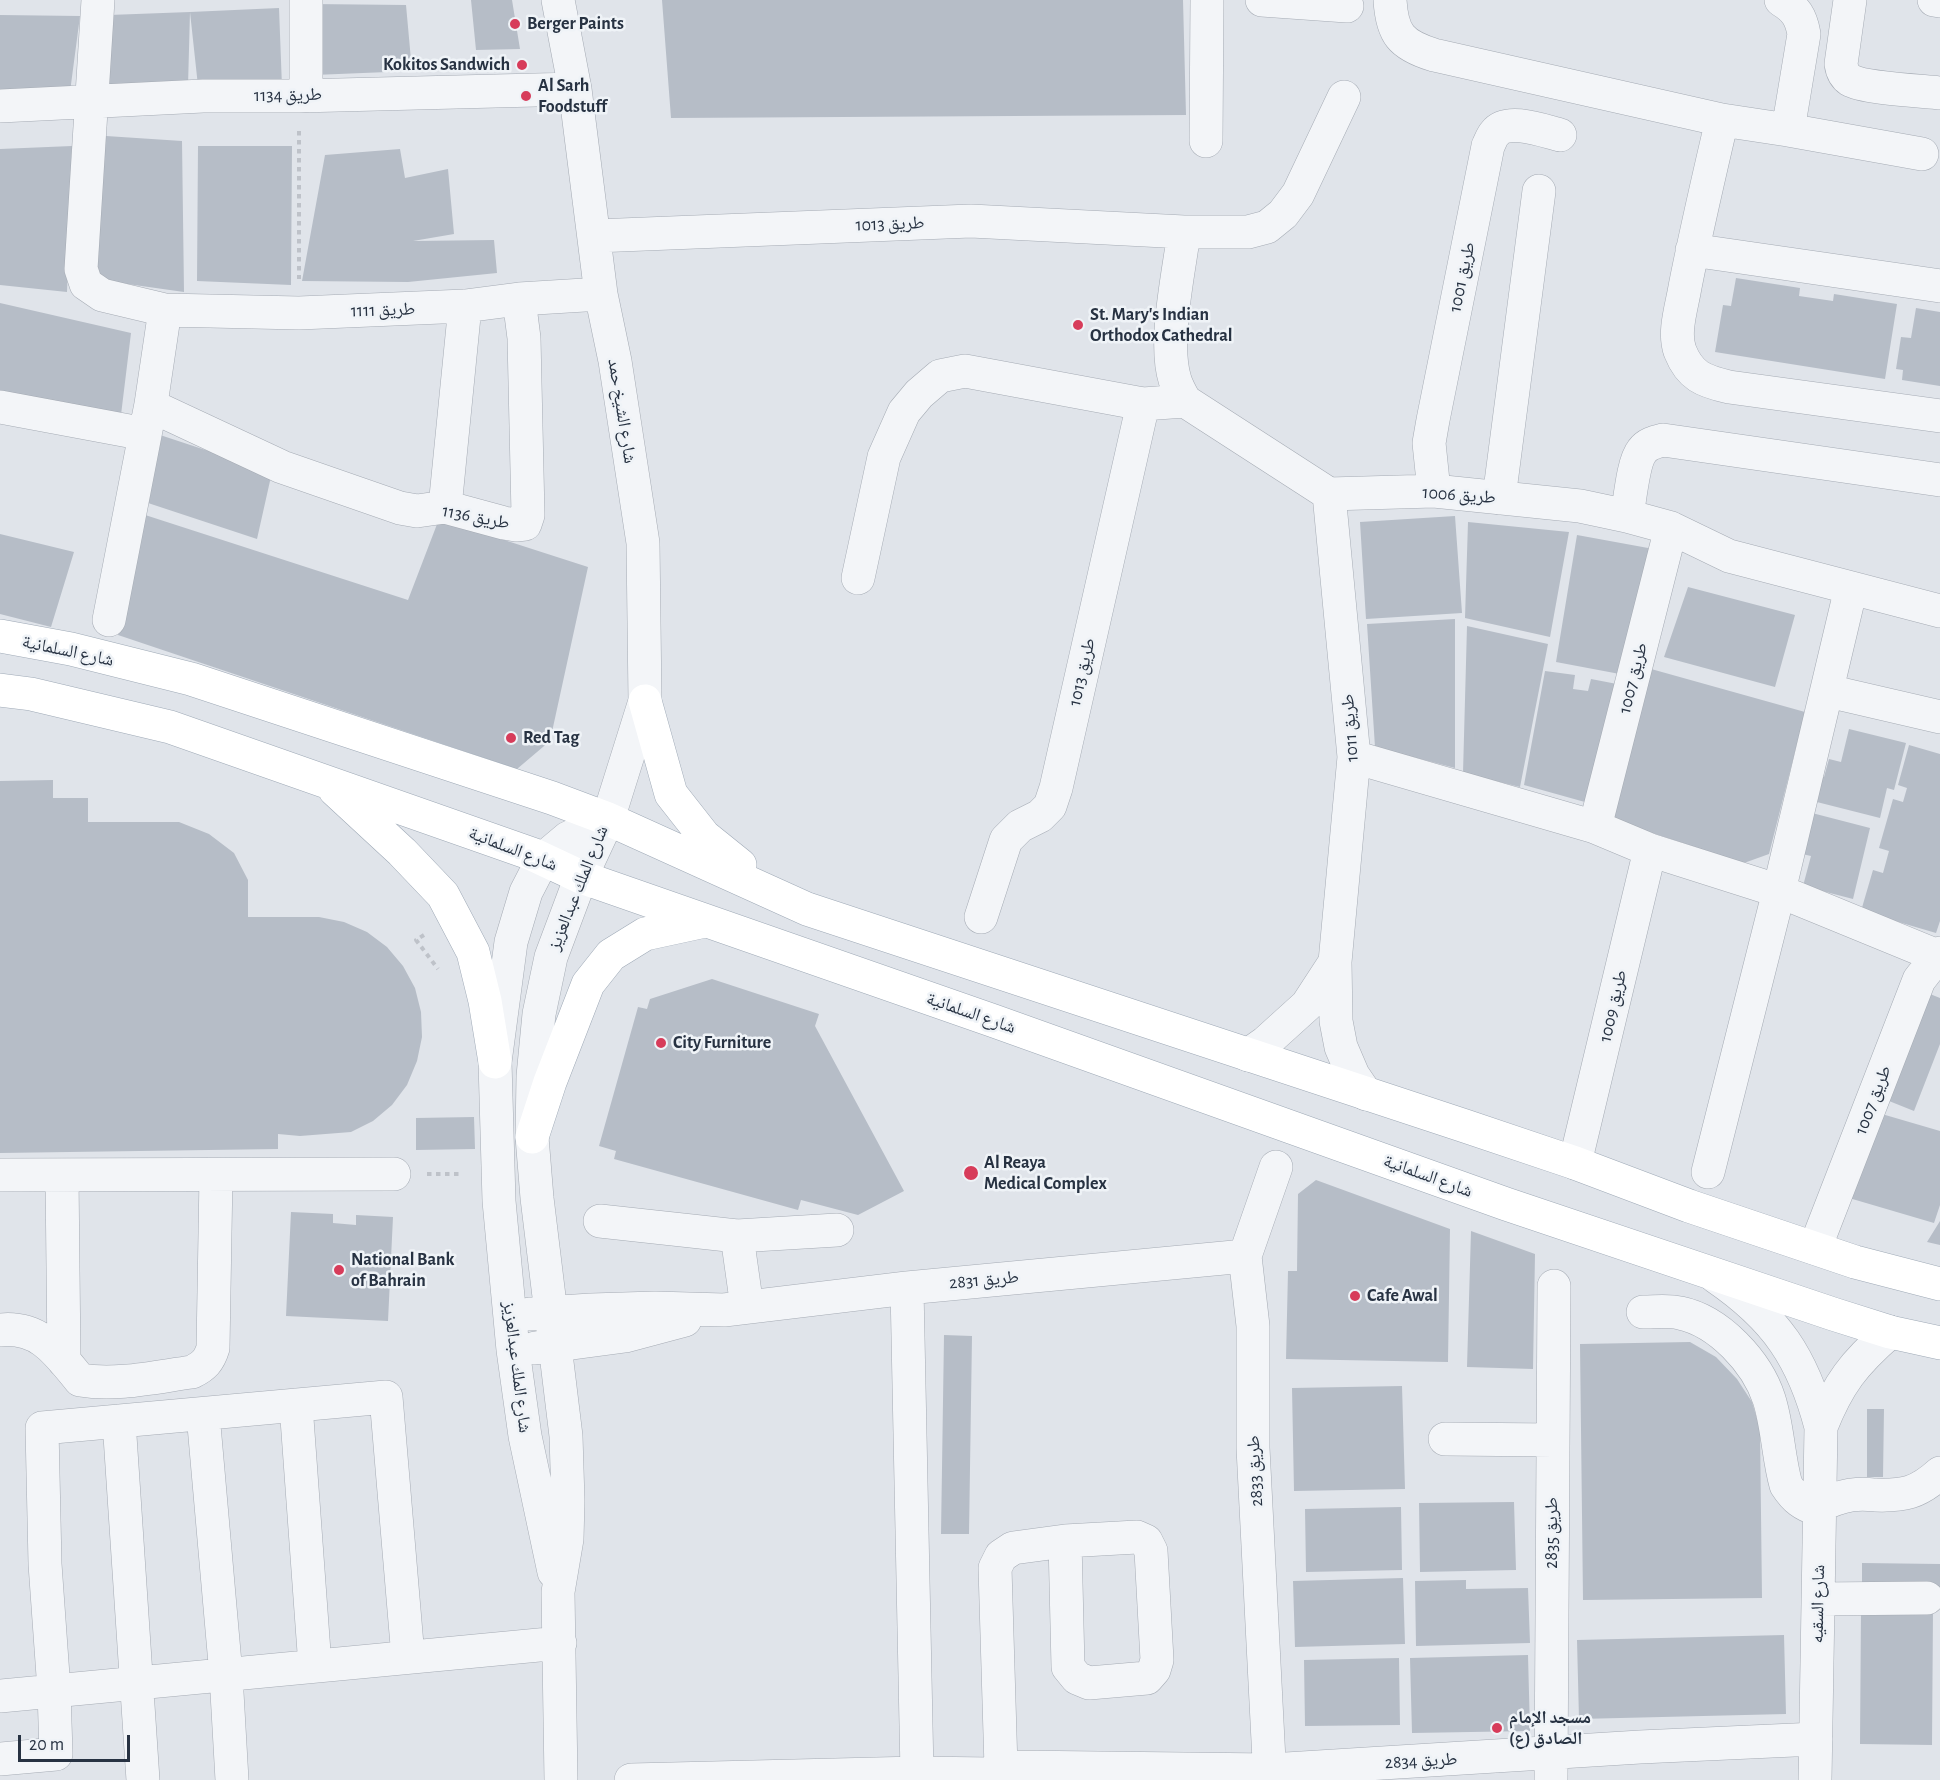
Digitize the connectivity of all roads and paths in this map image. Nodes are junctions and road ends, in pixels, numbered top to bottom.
1 (98, 0) edge
2 (306, 0) edge
3 (558, 0) edge
4 (1207, 0) edge
5 (1262, 0) edge
6 (1390, 0) edge
7 (1781, 0) edge
8 (1850, 0) edge
9 (1934, 0) edge
10 (1940, 1) edge
11 (1347, 6) dead end
12 (575, 88) junction
13 (1940, 93) edge
14 (302, 96) junction
15 (1344, 97) dead end
16 (92, 102) junction
17 (0, 106) edge
18 (1722, 120) junction
19 (1788, 130) junction
20 (1560, 135) dead end
21 (1206, 141) dead end
22 (1922, 154) dead end
23 (1539, 191) dead end
24 (1184, 232) junction
25 (595, 236) junction
26 (1692, 250) junction
27 (1940, 286) edge
28 (601, 294) junction
29 (519, 299) junction
30 (465, 306) junction
31 (165, 310) junction
32 (299, 313) junction
33 (1185, 401) junction
34 (1143, 404) junction
35 (0, 407) edge
36 (1940, 416) edge
37 (148, 419) junction
38 (1940, 480) edge
39 (1434, 491) junction
40 (1329, 494) junction
41 (1498, 498) junction
42 (445, 507) junction
43 (1627, 516) junction
44 (1671, 528) junction
45 (858, 578) dead end
46 (1851, 588) junction
47 (1940, 611) edge
48 (109, 621) dead end
49 (0, 636) edge
50 (0, 690) edge
51 (1828, 691) junction
52 (645, 701) junction
53 (1940, 717) edge
54 (1354, 756) junction
55 (325, 781) junction
56 (608, 819) junction
57 (1595, 827) junction
58 (1650, 849) junction
59 (543, 859) junction
60 (581, 877) junction
61 (1779, 891) junction
62 (807, 909) junction
63 (981, 917) dead end
64 (706, 921) junction
65 (1940, 956) edge
66 (1335, 962) junction
67 (1248, 1054) junction
68 (495, 1062) junction
69 (1365, 1094) junction
70 (532, 1137) junction
71 (1575, 1163) junction
72 (1276, 1167) dead end
73 (1708, 1172) dead end
74 (393, 1174) joint
75 (498, 1174) junction
76 (0, 1175) edge
77 (62, 1176) junction
78 (216, 1176) junction
79 (600, 1221) dead end
80 (837, 1230) dead end
81 (737, 1236) junction
82 (1815, 1248) junction
83 (1245, 1256) junction
84 (1711, 1274) junction
85 (1940, 1284) edge
86 (1554, 1286) dead end
87 (908, 1288) junction
88 (735, 1309) junction
89 (1643, 1312) dead end
90 (551, 1313) junction
91 (510, 1316) junction
92 (0, 1330) edge
93 (1890, 1332) junction
94 (1940, 1343) edge
95 (555, 1346) junction
96 (513, 1350) junction
97 (64, 1361) junction
98 (296, 1405) junction
99 (203, 1414) junction
100 (119, 1421) junction
101 (1821, 1427) junction
102 (1445, 1439) dead end
103 (1552, 1440) junction
104 (1940, 1473) edge
105 (1819, 1508) junction
106 (1065, 1541) junction
107 (558, 1592) junction
108 (1927, 1598) dead end
109 (1818, 1599) junction
110 (560, 1643) junction
111 (408, 1658) junction
112 (315, 1666) junction
113 (226, 1675) junction
114 (137, 1683) junction
115 (54, 1690) junction
116 (0, 1696) edge
117 (1816, 1739) junction
118 (0, 1759) edge
119 (56, 1767) edge
120 (1551, 1767) edge
121 (917, 1773) junction
122 (993, 1774) edge
123 (1270, 1775) edge
124 (631, 1779) edge
125 (143, 1780) edge
126 (232, 1780) edge
127 (561, 1780) edge
128 (1815, 1780) edge

1 - 16 street, طريق 1111
2 - 14 street
3 - 12 street, شارع الشيخ حمد
4 - 21 street
5 - 11 street
6 - 18 street
7 - 19 street
8 - 13 street
9 - 10 street
12 - 14 street, طريق 1134
12 - 25 street, شارع الشيخ حمد
14 - 16 street, طريق 1134
14 - 32 path
15 - 24 street, طريق 1013
16 - 17 street, طريق 1134
16 - 31 street, طريق 1111
18 - 19 street
18 - 26 street
19 - 22 street
20 - 39 street, طريق 1001
23 - 41 street
24 - 25 street, طريق 1013
24 - 33 street
25 - 28 street, شارع الشيخ حمد
26 - 27 street
26 - 36 street
28 - 29 street, طريق 1111
28 - 52 street, شارع الشيخ حمد
29 - 30 street, طريق 1111
29 - 42 street, طريق 1136
30 - 32 street, طريق 1111
30 - 42 street
31 - 32 street, طريق 1111
31 - 37 street
33 - 34 street
33 - 40 street
34 - 45 street
34 - 63 street, طريق 1013
35 - 37 street, طريق 1136
37 - 42 street, طريق 1136
37 - 48 street
38 - 43 street
39 - 40 street, طريق 1006
39 - 41 street, طريق 1006
40 - 54 street, طريق 1011
41 - 43 street, طريق 1006
43 - 44 street, طريق 1006
44 - 46 street, طريق 1006
44 - 57 street, طريق 1007
46 - 47 street, طريق 1006
46 - 51 street
49 - 56 main road, شارع السلمانية
50 - 55 main road, شارع السلمانية
51 - 53 street
51 - 61 street
52 - 56 street, شارع الشيخ حمد
52 - 62 main road
54 - 57 street, طريق 1007
54 - 66 street, طريق 1011
55 - 59 main road, شارع السلمانية
55 - 68 main road
56 - 59 street, شارع الملك عبدالعزيز
56 - 60 street, شارع الملك عبدالعزيز
56 - 62 main road, شارع السلمانية
57 - 58 street, طريق 1007
58 - 61 street, طريق 1007
58 - 71 street, طريق 1009
59 - 60 main road, شارع السلمانية
59 - 68 street, شارع الملك عبدالعزيز
60 - 64 main road, شارع السلمانية
60 - 70 street, شارع الملك عبدالعزيز
61 - 65 street, طريق 1007
61 - 73 street
62 - 67 main road, شارع السلمانية
64 - 70 main road
64 - 84 main road, شارع السلمانية
65 - 82 street, طريق 1007
66 - 67 street, طريق 1011
66 - 69 street, طريق 1011
67 - 69 main road, شارع السلمانية
68 - 75 street, شارع الملك عبدالعزيز
69 - 71 main road, شارع السلمانية
70 - 90 street, شارع الملك عبدالعزيز
71 - 82 main road, شارع السلمانية
72 - 83 street, طريق 2833
74 - 75 path
74 - 78 street
75 - 91 street, شارع الملك عبدالعزيز
76 - 77 street
77 - 78 street
77 - 97 street
78 - 97 street
79 - 81 street
80 - 81 street
81 - 88 street
82 - 85 main road, شارع السلمانية
83 - 87 street, طريق 2831
83 - 123 street, طريق 2833
84 - 93 main road, شارع السلمانية
84 - 101 street, شارع السقيه
86 - 103 street, طريق 2835
87 - 88 street, طريق 2831
87 - 121 street
88 - 90 street
88 - 95 street
89 - 105 street
90 - 91 street
90 - 95 street, شارع الملك عبدالعزيز
91 - 96 street, شارع الملك عبدالعزيز
92 - 97 street
93 - 94 main road, شارع السلمانية
93 - 101 street, شارع السقيه
95 - 96 street
95 - 107 street, شارع الملك عبدالعزيز
96 - 107 street, شارع الملك عبدالعزيز
98 - 99 street
98 - 111 street
98 - 112 street
99 - 100 street
99 - 113 street
100 - 114 street
100 - 115 street
101 - 105 street, شارع السقيه
102 - 103 street
103 - 120 street, طريق 2835
104 - 105 street
105 - 109 street, شارع السقيه
106 - 106 street
106 - 122 street
107 - 110 street, شارع الملك عبدالعزيز
108 - 109 street
109 - 117 street, شارع السقيه
110 - 111 street
110 - 127 street, شارع الملك عبدالعزيز
111 - 112 street
112 - 113 street
113 - 114 street
113 - 126 street
114 - 115 street
114 - 125 street
115 - 116 street
115 - 119 street
117 - 120 street, طريق 2834
117 - 128 street, شارع السقيه
118 - 119 street
120 - 123 street, طريق 2834
121 - 122 street, طريق 2834
121 - 124 street, طريق 2834
122 - 123 street, طريق 2834

